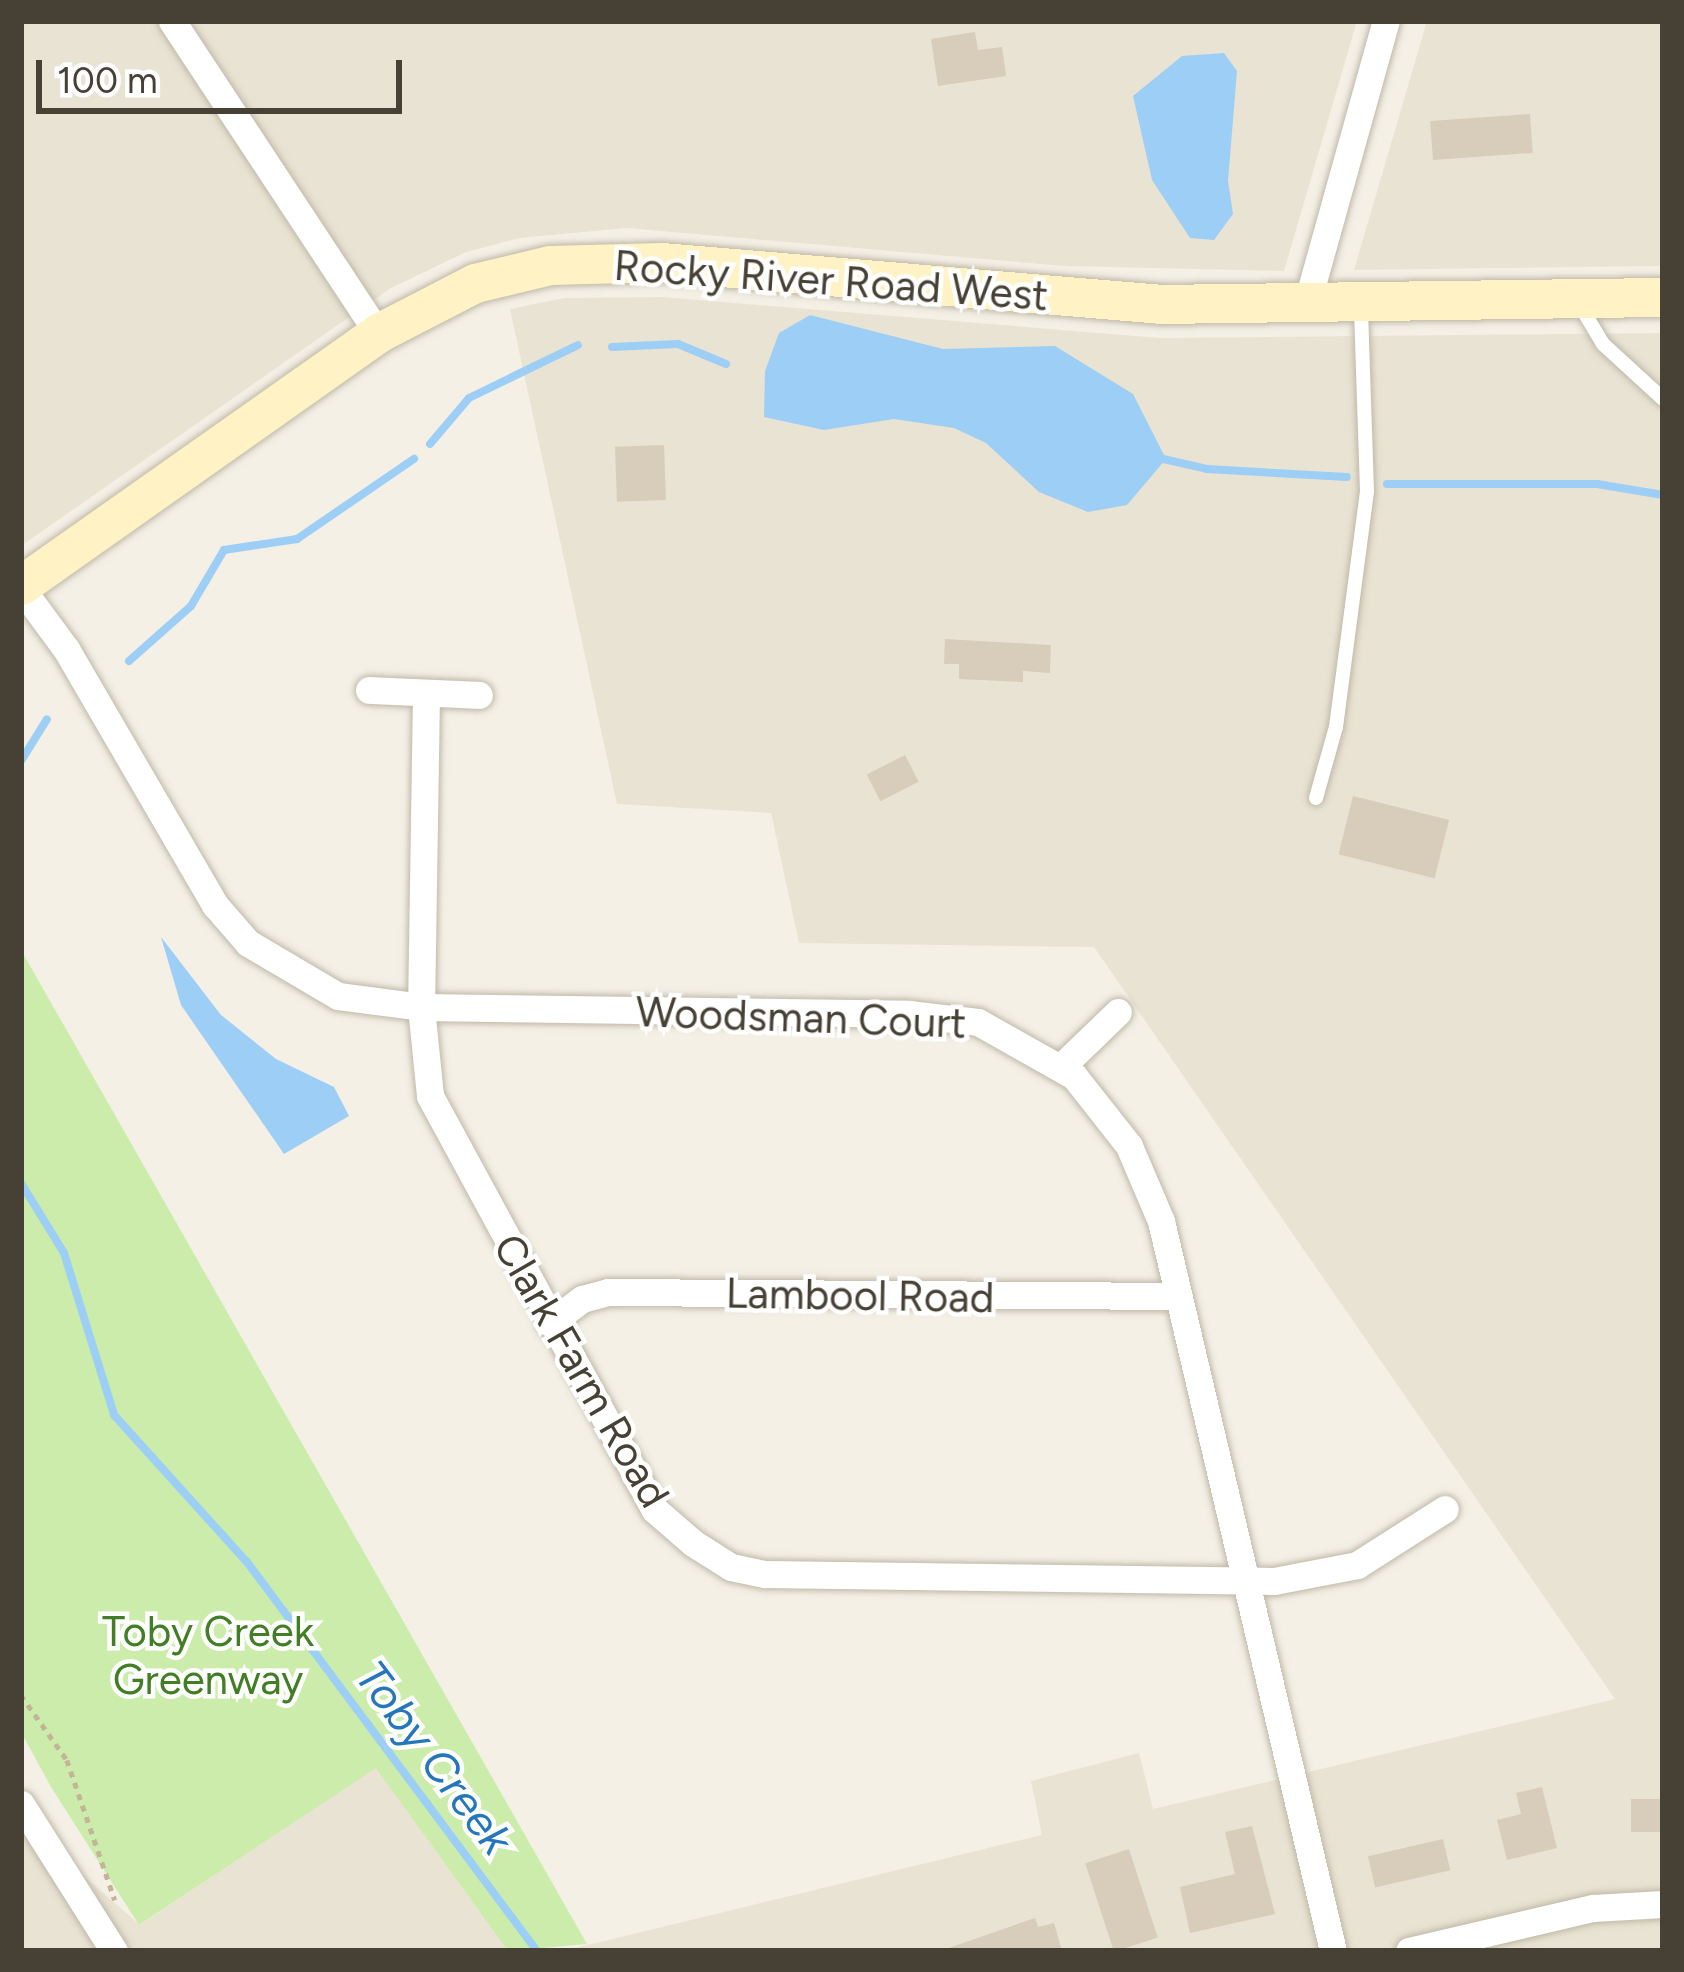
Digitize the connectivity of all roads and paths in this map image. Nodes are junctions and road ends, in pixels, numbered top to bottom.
1 (172, 21) edge
2 (1385, 21) edge
3 (1663, 297) edge
4 (1575, 298) junction
5 (1360, 302) junction
6 (1307, 303) junction
7 (378, 333) junction
8 (1663, 400) edge
9 (21, 586) edge
10 (369, 690) dead end
11 (426, 694) junction
12 (478, 695) dead end
13 (1316, 798) dead end
14 (421, 1007) junction
15 (1118, 1012) dead end
16 (1061, 1067) junction
17 (1178, 1296) junction
18 (550, 1323) junction
19 (1445, 1509) dead end
20 (1241, 1582) junction
21 (21, 1695) edge
22 (21, 1804) edge
23 (1663, 1904) edge
24 (122, 1917) dead end
25 (114, 1951) edge
26 (1333, 1951) edge
27 (1409, 1951) edge

1 - 7 street
2 - 6 street
3 - 4 street, Rocky River Road West
4 - 5 street, Rocky River Road West
4 - 8 lane
5 - 6 street, Rocky River Road West
5 - 13 lane
6 - 7 street, Rocky River Road West
7 - 9 street, Rocky River Road West
9 - 14 street, Woodsman Court
10 - 11 street
11 - 12 street
11 - 14 street, Clark Farm Road
14 - 16 street, Woodsman Court
14 - 18 street, Clark Farm Road
15 - 16 street
16 - 17 street, Woodsman Court
17 - 18 street, Lambool Road
17 - 20 street, Woodsman Court
18 - 20 street, Clark Farm Road
19 - 20 street, Clark Farm Road
20 - 26 street, Woodsman Court
21 - 24 path
22 - 25 street
23 - 27 street

